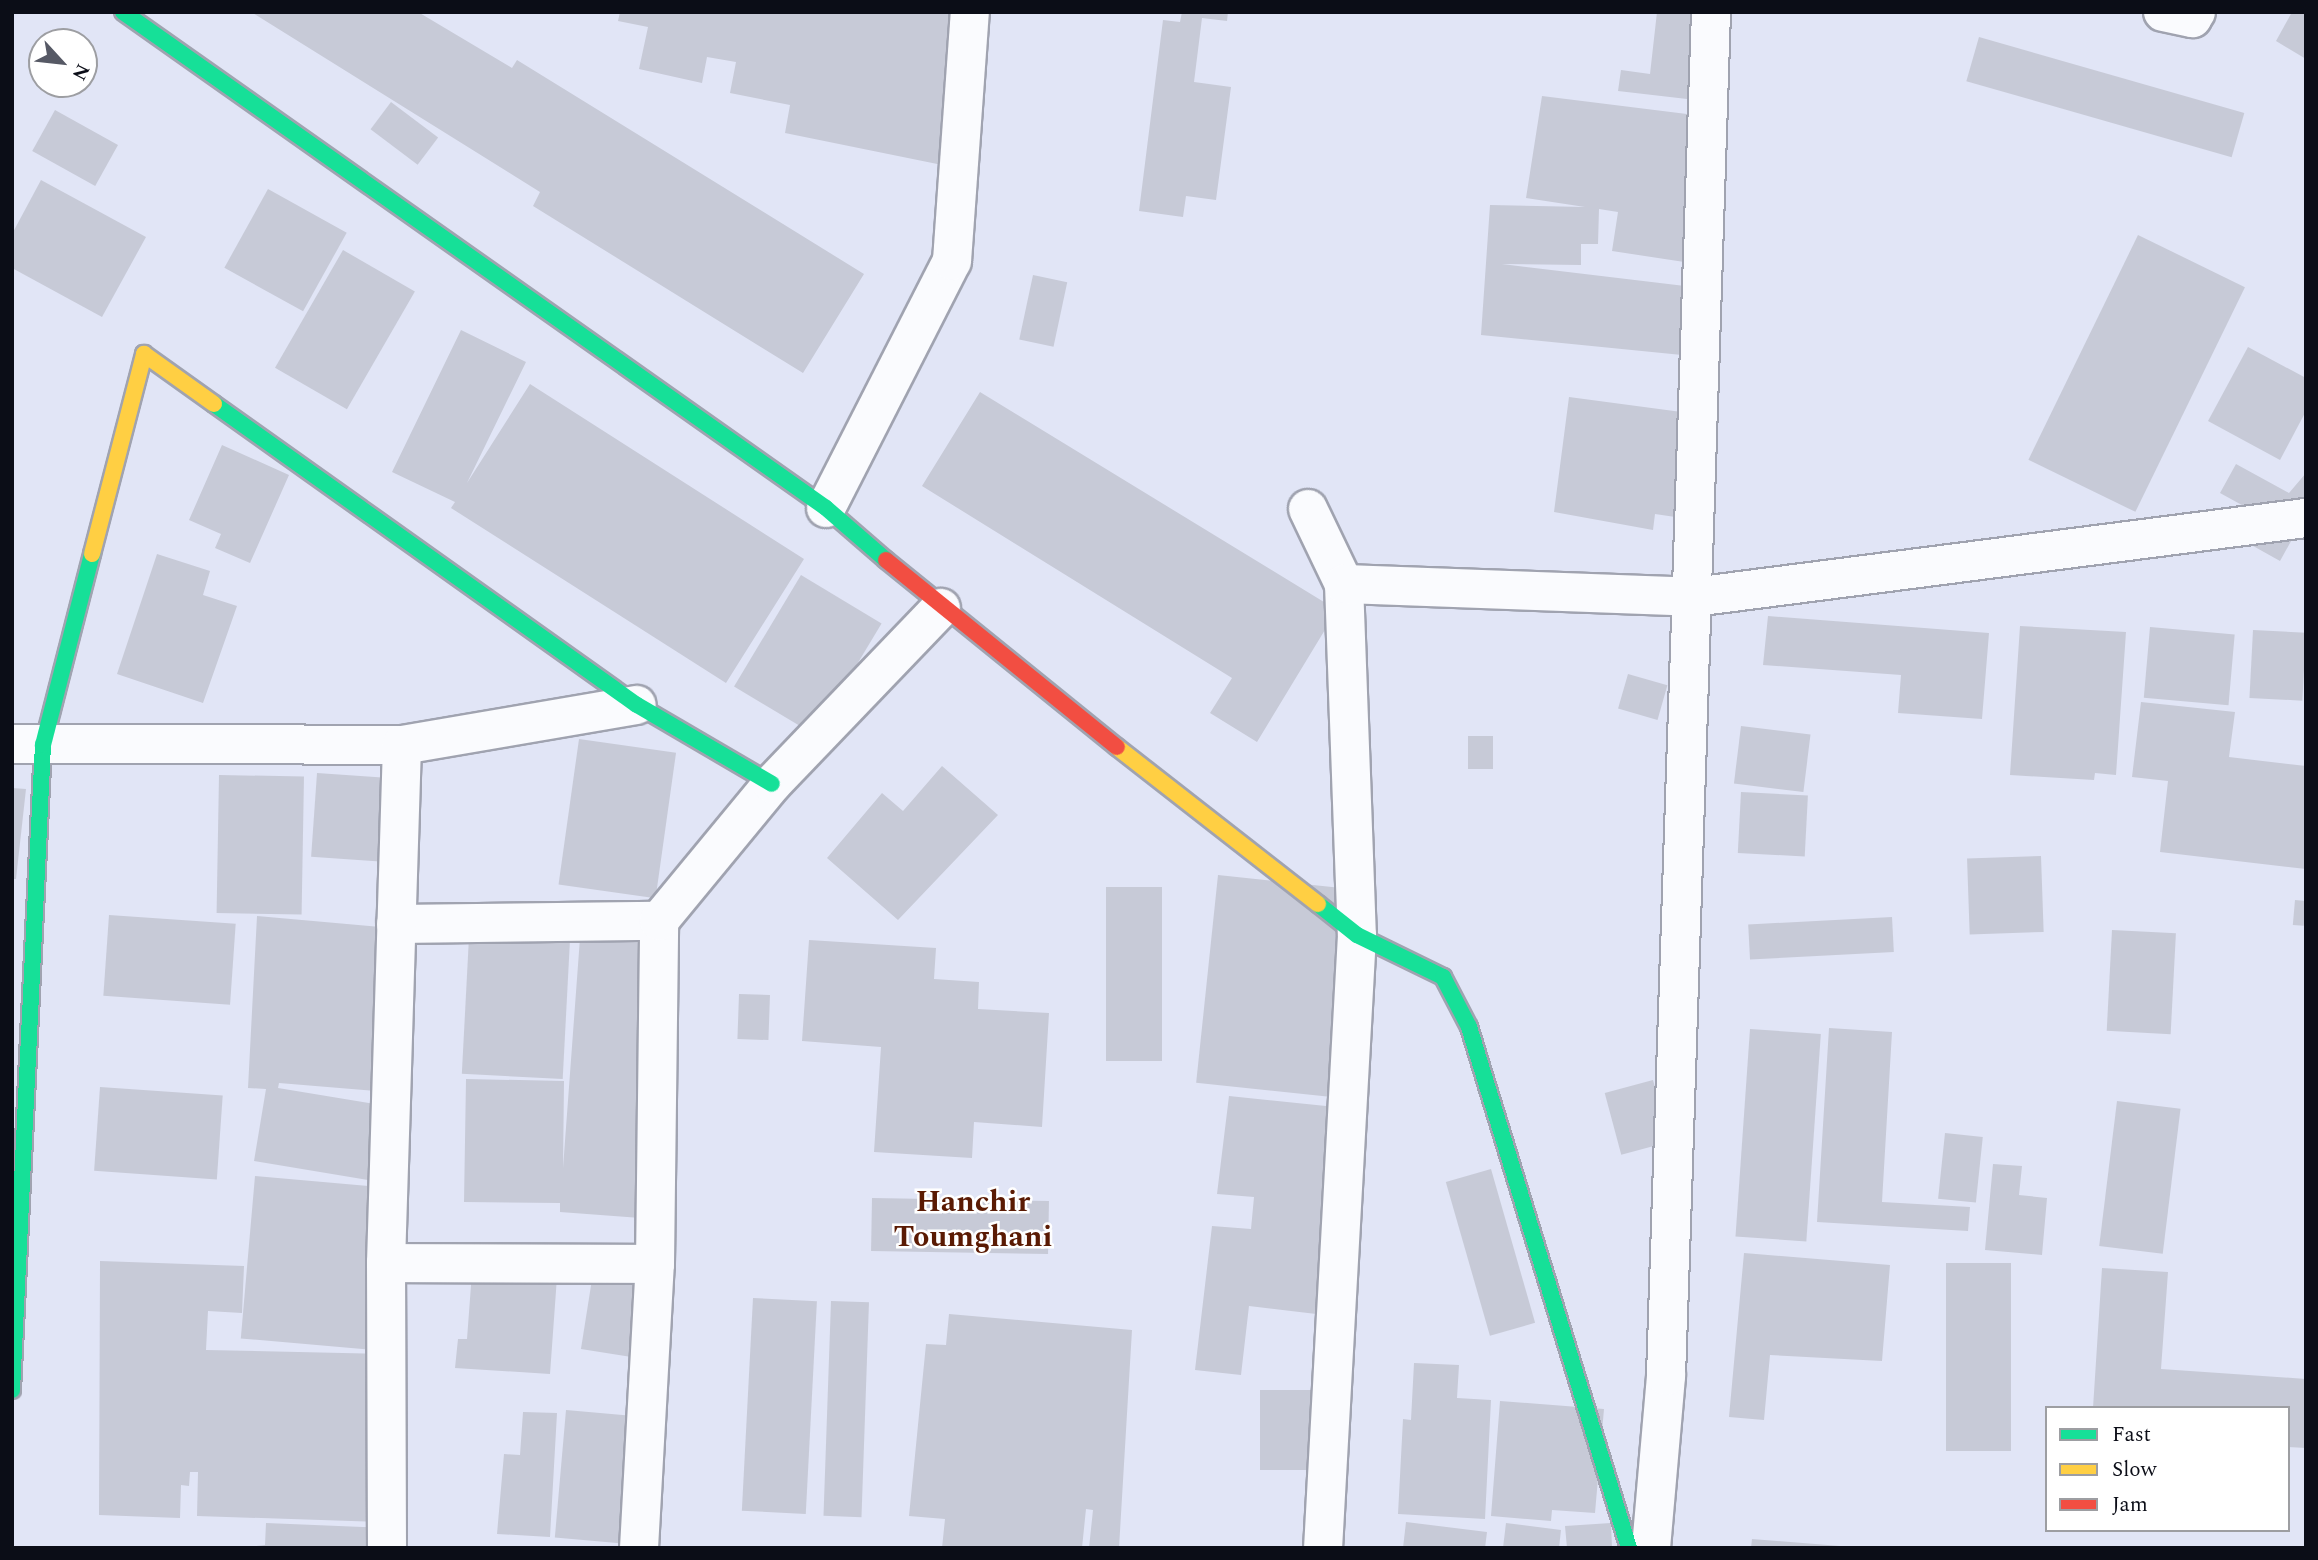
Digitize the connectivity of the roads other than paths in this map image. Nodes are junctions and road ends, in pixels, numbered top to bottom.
1 (123, 12) edge
2 (970, 12) edge
3 (1711, 12) edge
4 (2163, 12) edge
5 (2196, 12) edge
6 (826, 508) junction
7 (1308, 509) dead end
8 (2306, 519) edge
9 (1344, 583) junction
10 (1693, 597) junction
11 (941, 608) junction
12 (637, 705) junction
13 (28, 745) edge
14 (402, 745) junction
15 (772, 784) junction
16 (659, 921) junction
17 (396, 924) junction
18 (1357, 935) junction
19 (19, 1130) edge
20 (386, 1263) junction
21 (655, 1264) junction
22 (12, 1390) edge
23 (387, 1548) edge
24 (639, 1548) edge
25 (1323, 1548) edge
26 (1629, 1548) edge
27 (1651, 1548) edge

1 - 6 street
2 - 6 street
3 - 10 street
4 - 5 street
6 - 11 street
7 - 9 street
8 - 10 street
9 - 10 street
9 - 18 street
10 - 27 street
11 - 15 street
11 - 18 street
12 - 13 street
12 - 14 street
12 - 15 street
13 - 14 street
13 - 19 street
14 - 17 street
15 - 16 street
16 - 17 street
16 - 21 street
17 - 20 street
18 - 25 street
18 - 26 street
19 - 22 street
20 - 21 street
20 - 23 street
21 - 24 street

